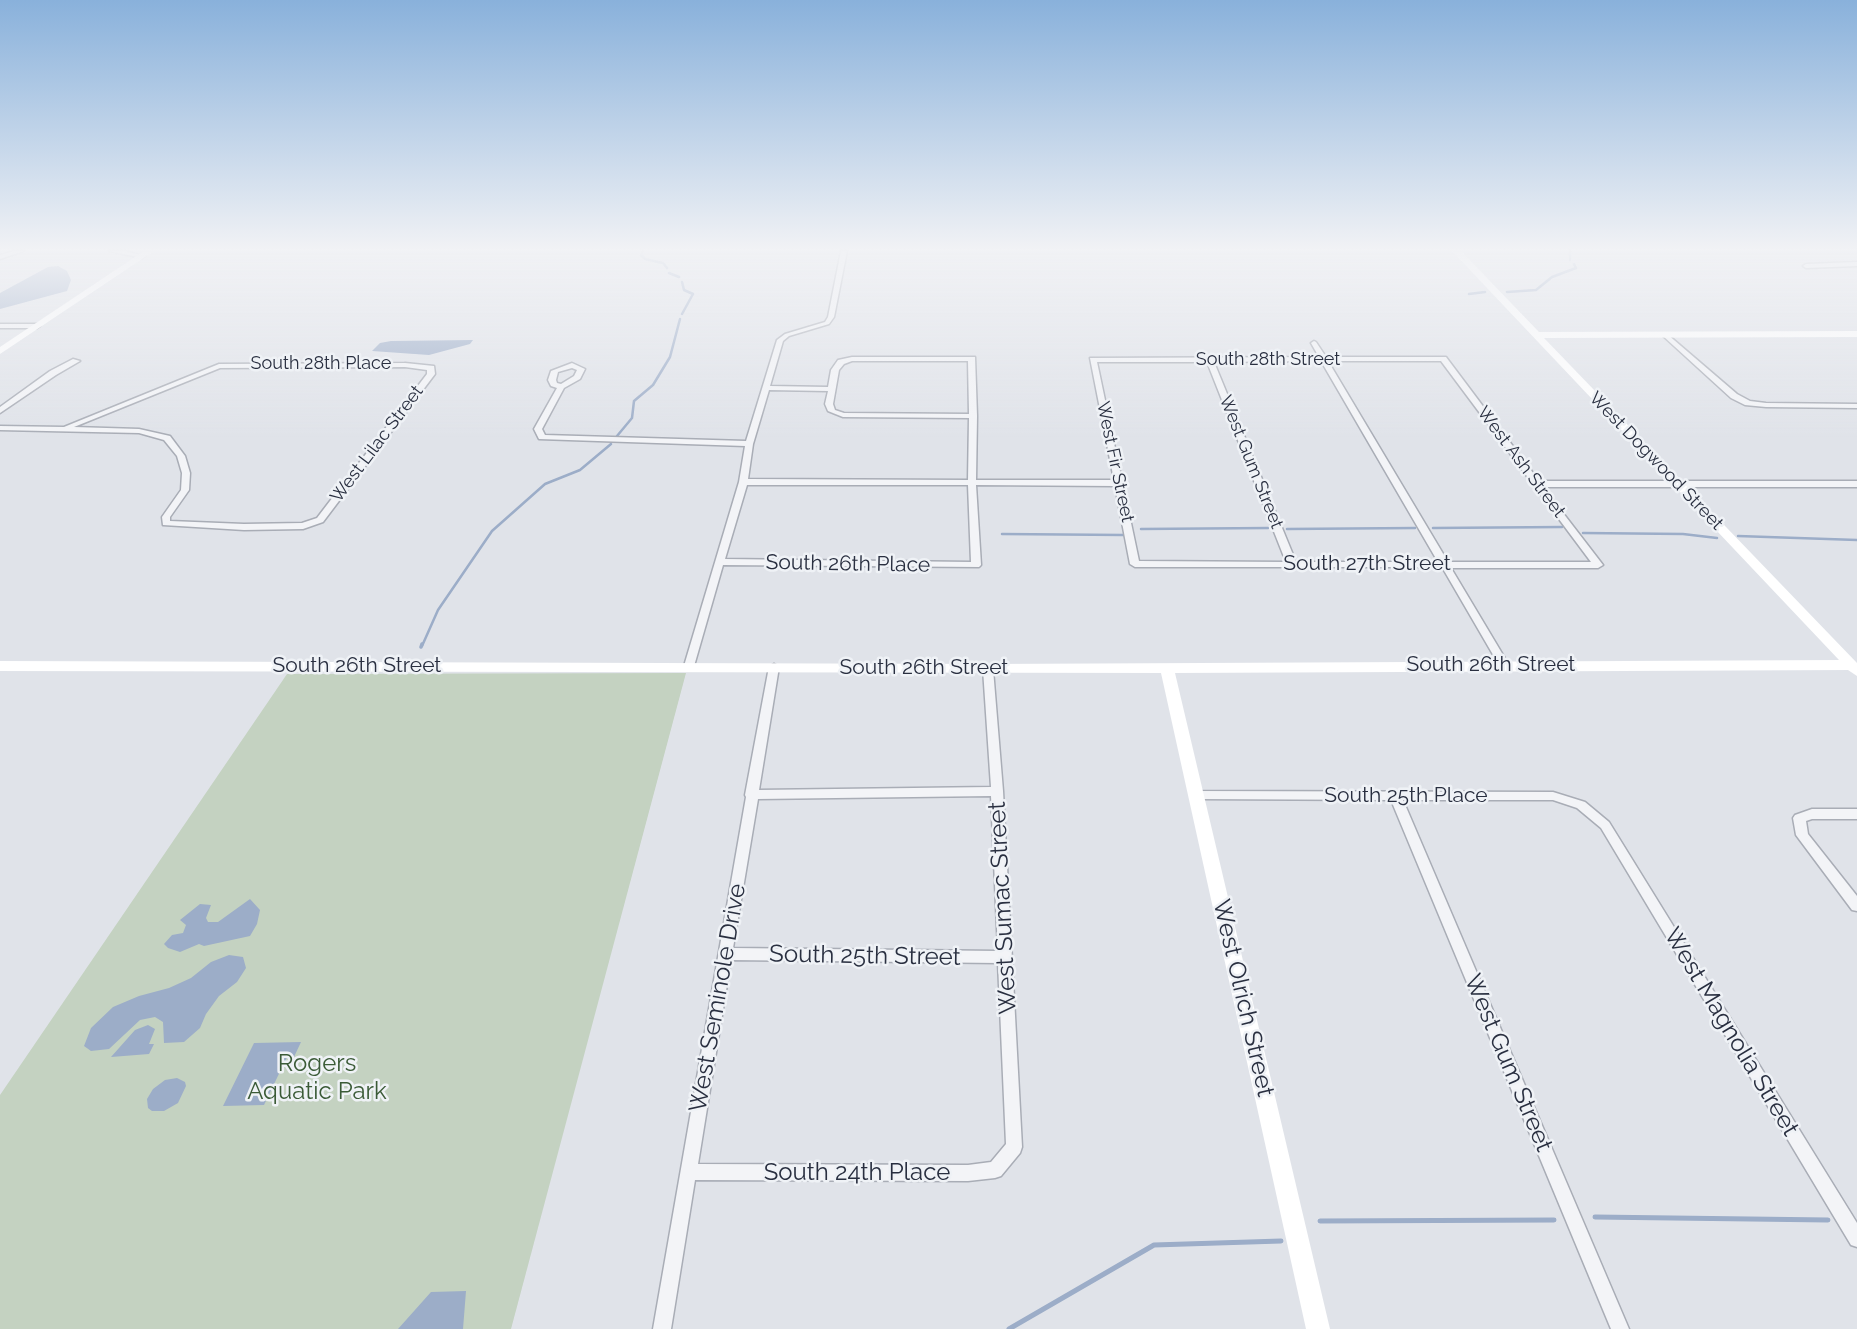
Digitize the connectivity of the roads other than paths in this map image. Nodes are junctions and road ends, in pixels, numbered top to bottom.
1 (57, 313) edge
2 (832, 313) edge
3 (1514, 313) edge
4 (0, 326) edge
5 (37, 326) junction
6 (1857, 334) edge
7 (1535, 335) junction
8 (1665, 335) junction
9 (1314, 343) dead end
10 (0, 351) edge
11 (1443, 359) joint
12 (1093, 360) joint
13 (1210, 360) junction
14 (1325, 360) junction
15 (76, 361) dead end
16 (431, 368) joint
17 (767, 385) junction
18 (832, 386) junction
19 (561, 387) dead end
20 (1857, 406) edge
21 (0, 411) edge
22 (973, 416) junction
23 (0, 428) edge
24 (68, 428) junction
25 (749, 444) junction
26 (743, 482) junction
27 (1120, 483) junction
28 (972, 484) junction
29 (1538, 484) junction
30 (1678, 484) junction
31 (1857, 484) edge
32 (719, 562) junction
33 (1444, 563) junction
34 (1135, 564) joint
35 (1292, 564) junction
36 (1598, 565) joint
37 (1504, 665) junction
38 (0, 666) edge
39 (689, 666) junction
40 (774, 667) junction
41 (1167, 667) junction
42 (1853, 668) edge
43 (988, 669) junction
44 (997, 791) junction
45 (751, 795) junction
46 (1197, 795) junction
47 (1396, 797) junction
48 (1857, 814) edge
49 (1605, 824) joint
50 (1857, 905) edge
51 (725, 954) junction
52 (1005, 957) junction
53 (1014, 1147) joint
54 (688, 1172) junction
55 (1857, 1239) edge
56 (662, 1329) edge
57 (1318, 1329) edge
58 (1620, 1329) edge

1 - 5 street
2 - 17 street
3 - 7 street, West Dogwood Street
4 - 5 street
5 - 10 street
6 - 8 street
7 - 8 street
7 - 30 street, West Dogwood Street
8 - 20 street
9 - 14 street
11 - 14 street, South 28th Street
11 - 29 street, West Ash Street
12 - 13 street, South 28th Street
12 - 27 street, West Fir Street
13 - 14 street, South 28th Street
13 - 35 street, West Gum Street
14 - 33 street
15 - 21 street
16 - 24 street, South 28th Place
16 - 24 street, West Lilac Street
17 - 18 street
17 - 25 street
18 - 22 street
18 - 22 street
19 - 25 street
22 - 28 street
23 - 24 street
25 - 26 street
26 - 28 street
26 - 32 street
27 - 28 street
27 - 34 street, West Fir Street
28 - 32 street, South 26th Place
29 - 30 street
29 - 36 street, West Ash Street
30 - 31 street
30 - 42 street, West Dogwood Street
32 - 39 street
33 - 35 street, South 27th Street
33 - 36 street, South 27th Street
33 - 37 street
34 - 35 street, South 27th Street
37 - 41 street, South 26th Street
37 - 42 street, South 26th Street
38 - 39 street, South 26th Street
39 - 40 street, South 26th Street
40 - 43 street, South 26th Street
40 - 45 street, West Seminole Drive
41 - 43 street, South 26th Street
41 - 46 street, West Olrich Street
43 - 44 street, West Sumac Street
44 - 45 street
44 - 52 street, West Sumac Street
45 - 51 street, West Seminole Drive
46 - 47 street, South 25th Place
46 - 57 street, West Olrich Street
47 - 49 street, South 25th Place
47 - 58 street, West Gum Street
48 - 50 street
49 - 55 street, West Magnolia Street
51 - 52 street, South 25th Street
51 - 54 street, West Seminole Drive
52 - 53 street, West Sumac Street
53 - 54 street, South 24th Place
54 - 56 street, West Seminole Drive

